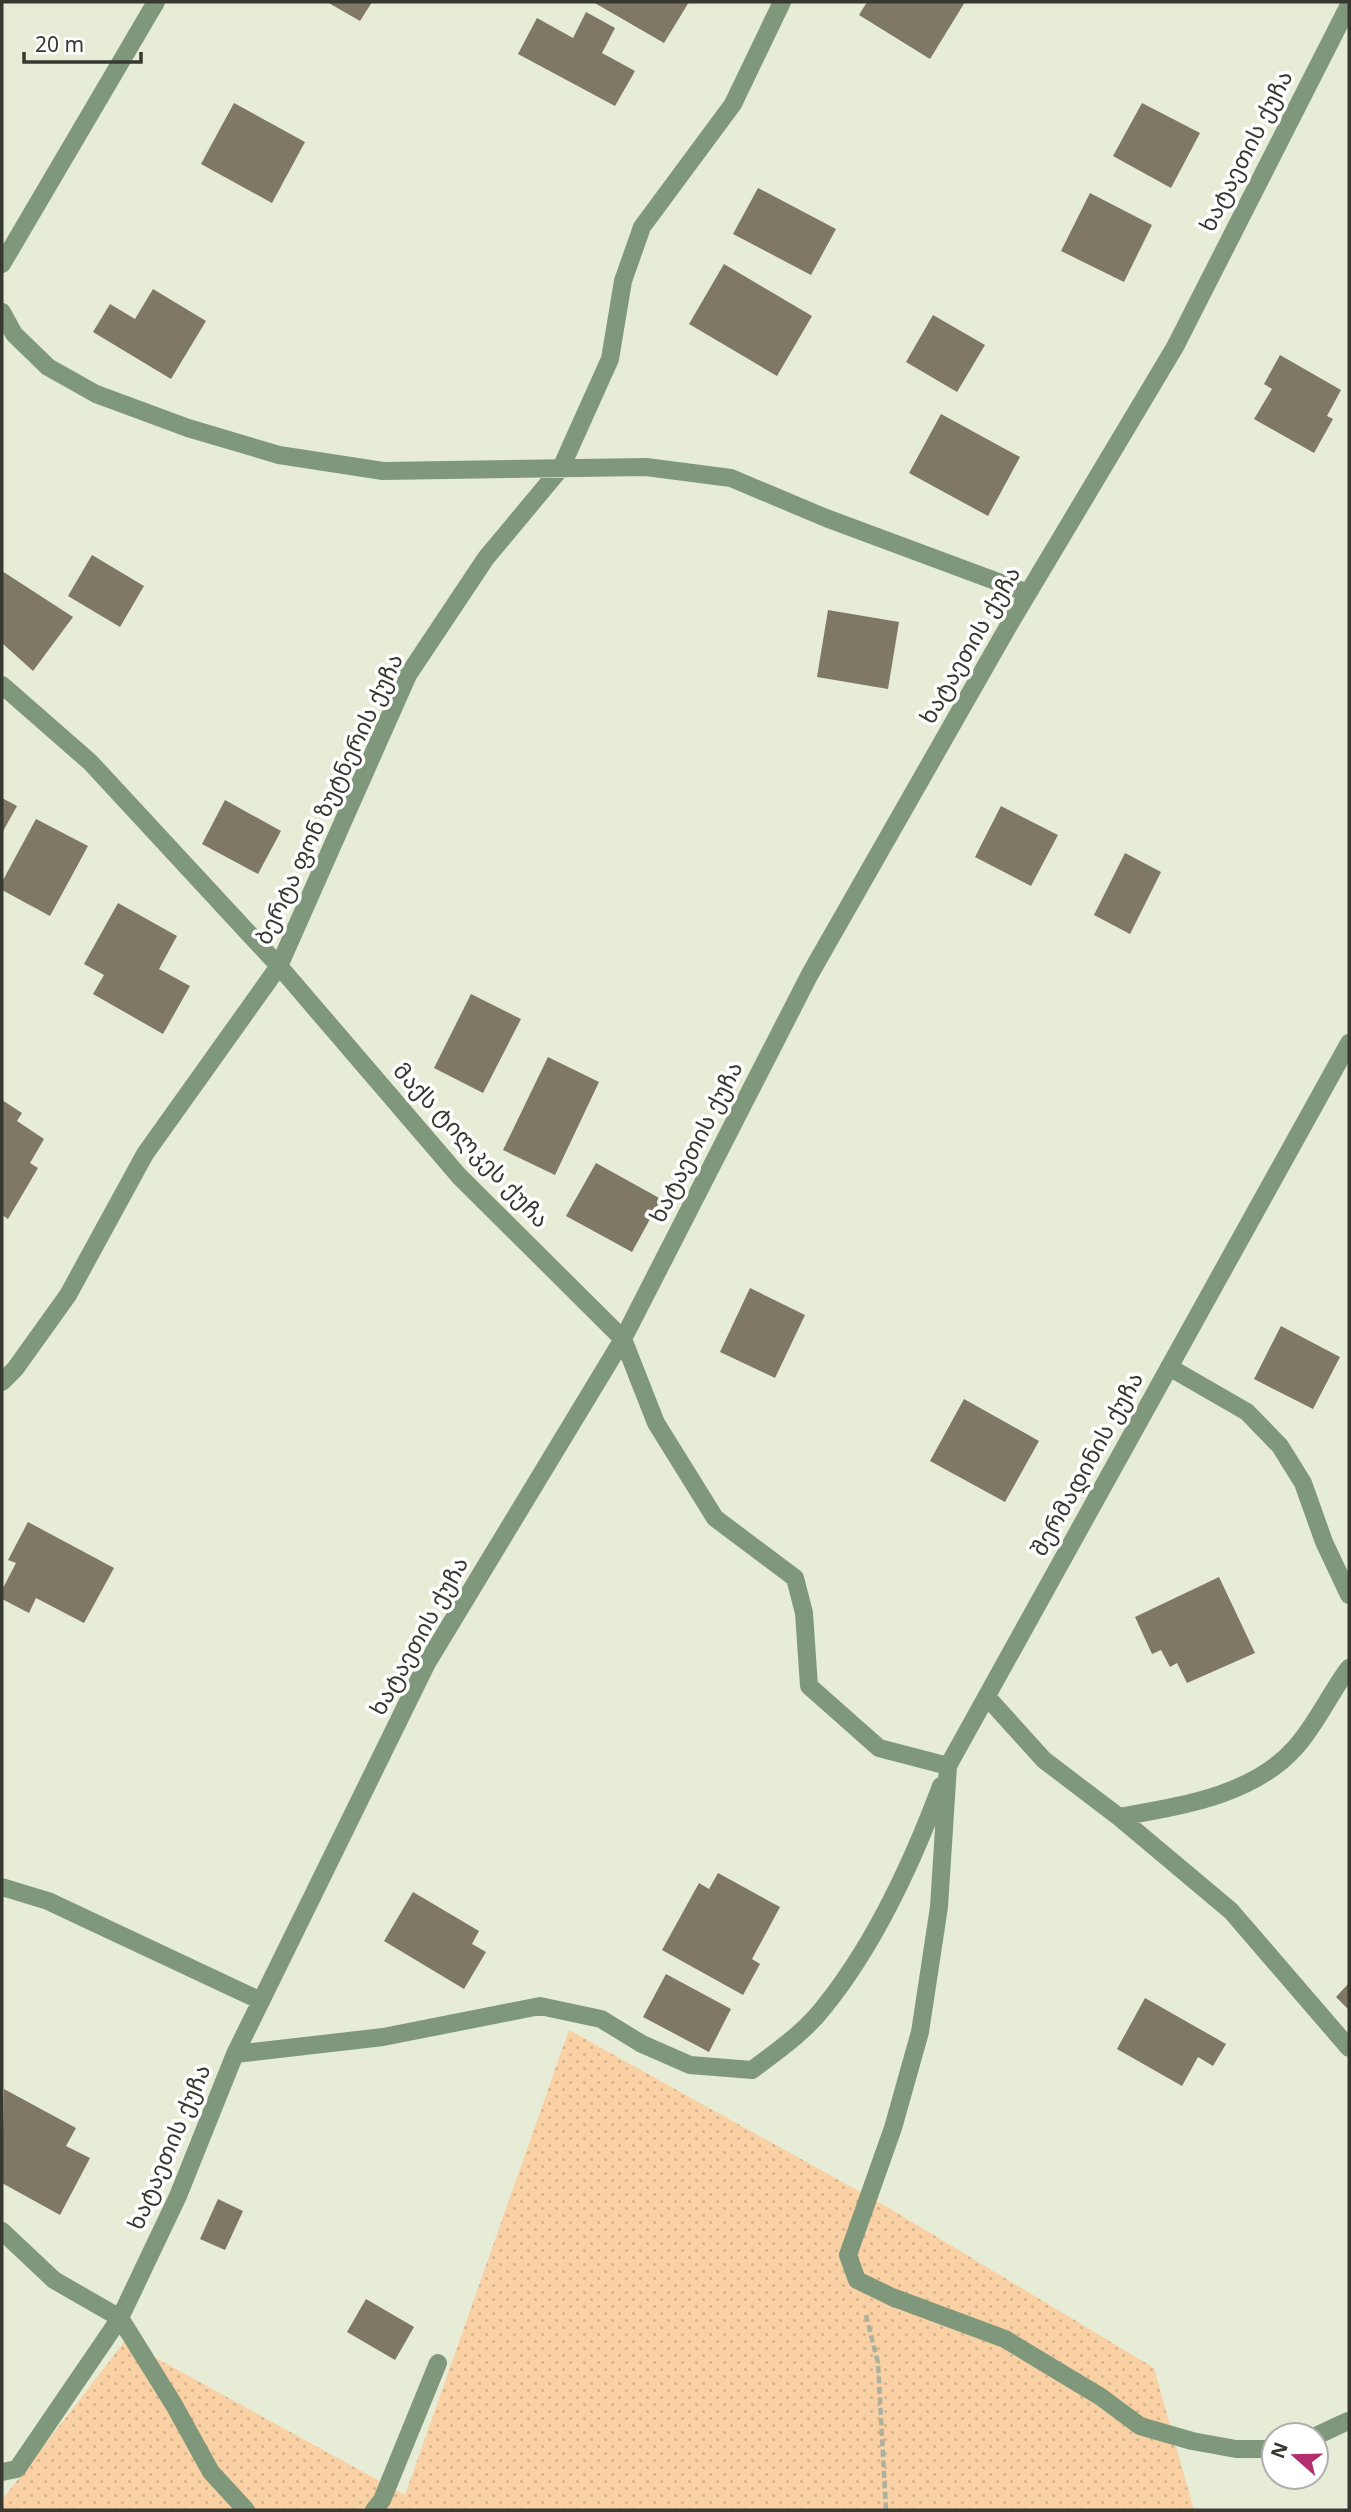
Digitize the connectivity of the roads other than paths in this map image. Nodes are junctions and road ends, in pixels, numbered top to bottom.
1 (156, 2) edge
2 (782, 2) edge
3 (1349, 5) edge
4 (2, 264) edge
5 (2, 312) edge
6 (561, 468) junction
7 (1028, 593) junction
8 (2, 685) edge
9 (279, 966) junction
10 (1349, 1043) edge
11 (623, 1339) junction
12 (1169, 1367) junction
13 (2, 1382) edge
14 (1349, 1595) edge
15 (1349, 1668) edge
16 (987, 1697) junction
17 (948, 1766) junction
18 (1119, 1817) junction
19 (2, 1887) edge
20 (261, 2001) junction
21 (1349, 2048) edge
22 (235, 2054) junction
23 (2, 2231) edge
24 (120, 2318) junction
25 (438, 2363) dead end
26 (1348, 2421) edge
27 (1330, 2429) edge
28 (1260, 2449) edge
29 (2, 2472) edge
30 (246, 2510) edge
31 (374, 2510) edge

1 - 4 street
2 - 6 street, ბერტა ფონ ზუტნერის ქუჩა
3 - 7 street, ხატაეთის ქუჩა
5 - 6 street
6 - 7 street
6 - 9 street, ბერტა ფონ ზუტნერის ქუჩა
7 - 11 street, ხატაეთის ქუჩა
8 - 9 street, მაქს ტილკეს ქუჩა
9 - 11 street, მაქს ტილკეს ქუჩა
9 - 13 street, ბერტა ფონ ზუტნერის ქუჩა
10 - 12 street, შერმადინის ქუჩა
11 - 17 street, მაქს ტილკეს ქუჩა
11 - 20 street, ხატაეთის ქუჩა
12 - 14 street
12 - 16 street, შერმადინის ქუჩა
15 - 18 street
16 - 17 street, შერმადინის ქუჩა
16 - 18 street
17 - 22 street, შერმადინის ქუჩა
17 - 28 street
18 - 21 street
19 - 20 street
20 - 22 street, ხატაეთის ქუჩა
22 - 24 street, ხატაეთის ქუჩა
23 - 24 street
24 - 29 street, ხატაეთის ქუჩა
24 - 30 street
25 - 31 street
26 - 27 street

